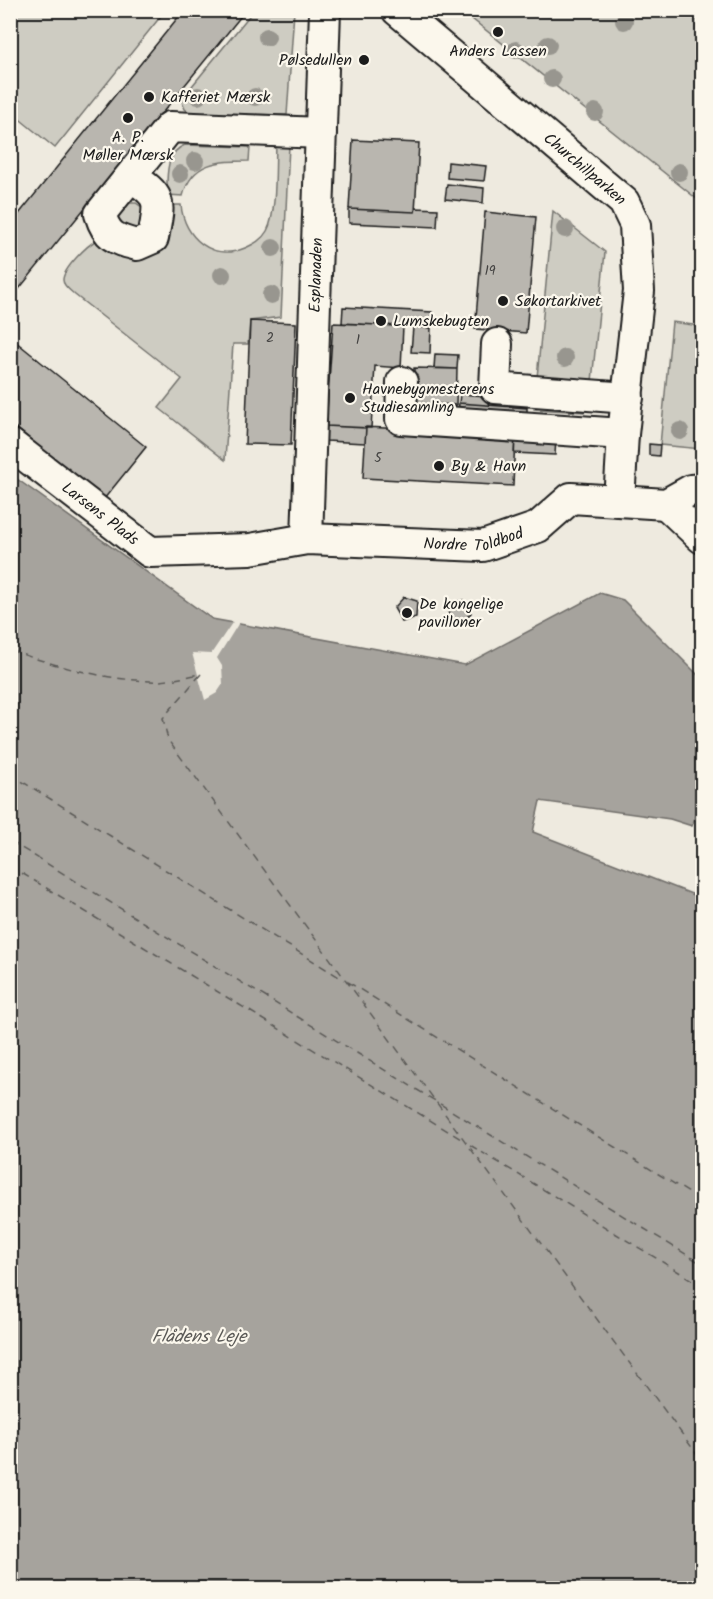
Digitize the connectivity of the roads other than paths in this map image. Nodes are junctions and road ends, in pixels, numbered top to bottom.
1 (326, 10) edge
2 (397, 10) edge
3 (321, 133) junction
4 (131, 176) dead end
5 (497, 344) dead end
6 (402, 382) dead end
7 (628, 398) junction
8 (623, 434) junction
9 (10, 444) edge
10 (702, 489) edge
11 (619, 501) junction
12 (666, 504) junction
13 (702, 538) edge
14 (307, 539) junction

1 - 3 street, Esplanaden
2 - 7 street, Churchillparken
3 - 4 street
3 - 14 street, Esplanaden
5 - 7 street
6 - 8 street
7 - 8 street, Churchillparken
8 - 11 street, Churchillparken
9 - 14 street, Larsens Plads
10 - 12 street
11 - 12 street, Nordre Toldbod
11 - 14 street, Nordre Toldbod
12 - 13 street

